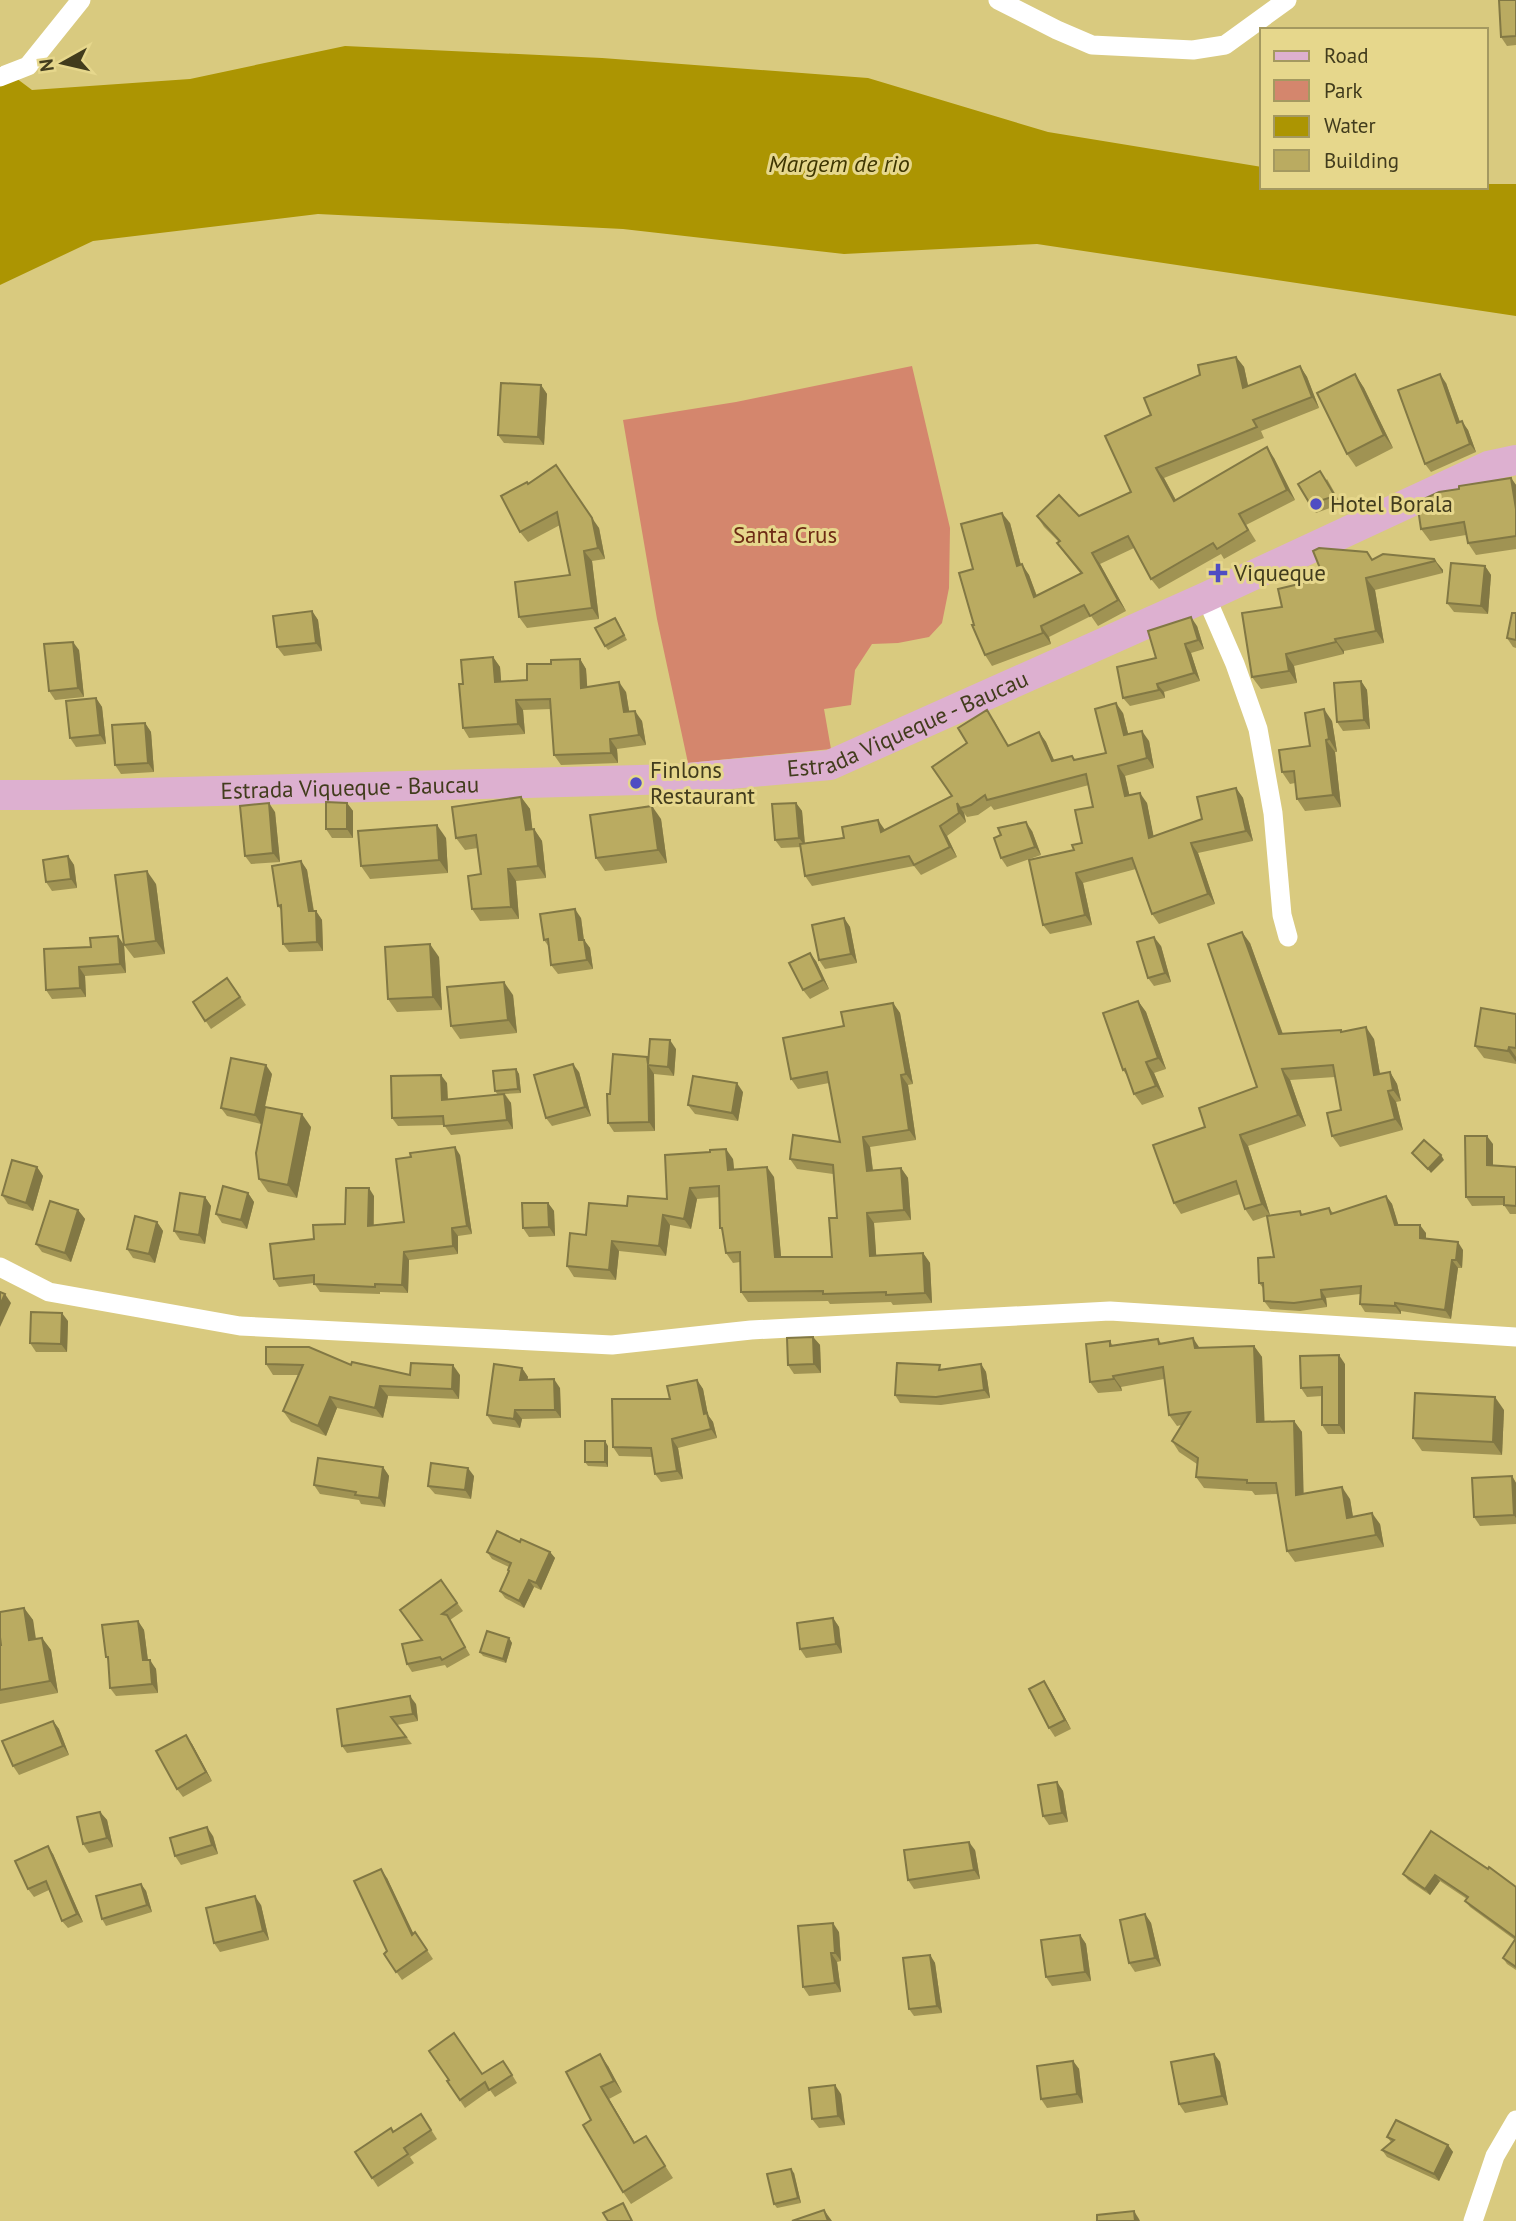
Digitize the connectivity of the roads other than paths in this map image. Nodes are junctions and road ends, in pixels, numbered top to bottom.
1 (81, 0) edge
2 (998, 0) edge
3 (1287, 0) edge
4 (0, 77) edge
5 (1516, 460) edge
6 (1206, 597) junction
7 (0, 795) edge
8 (1288, 937) dead end
9 (0, 1267) edge
10 (1516, 1337) edge
11 (1516, 2120) edge
12 (1473, 2221) edge

1 - 4 street
2 - 3 street
5 - 6 main road, Estrada Viqueque - Baucau
6 - 7 main road, Estrada Viqueque - Baucau
6 - 8 street
9 - 10 street
11 - 12 street

